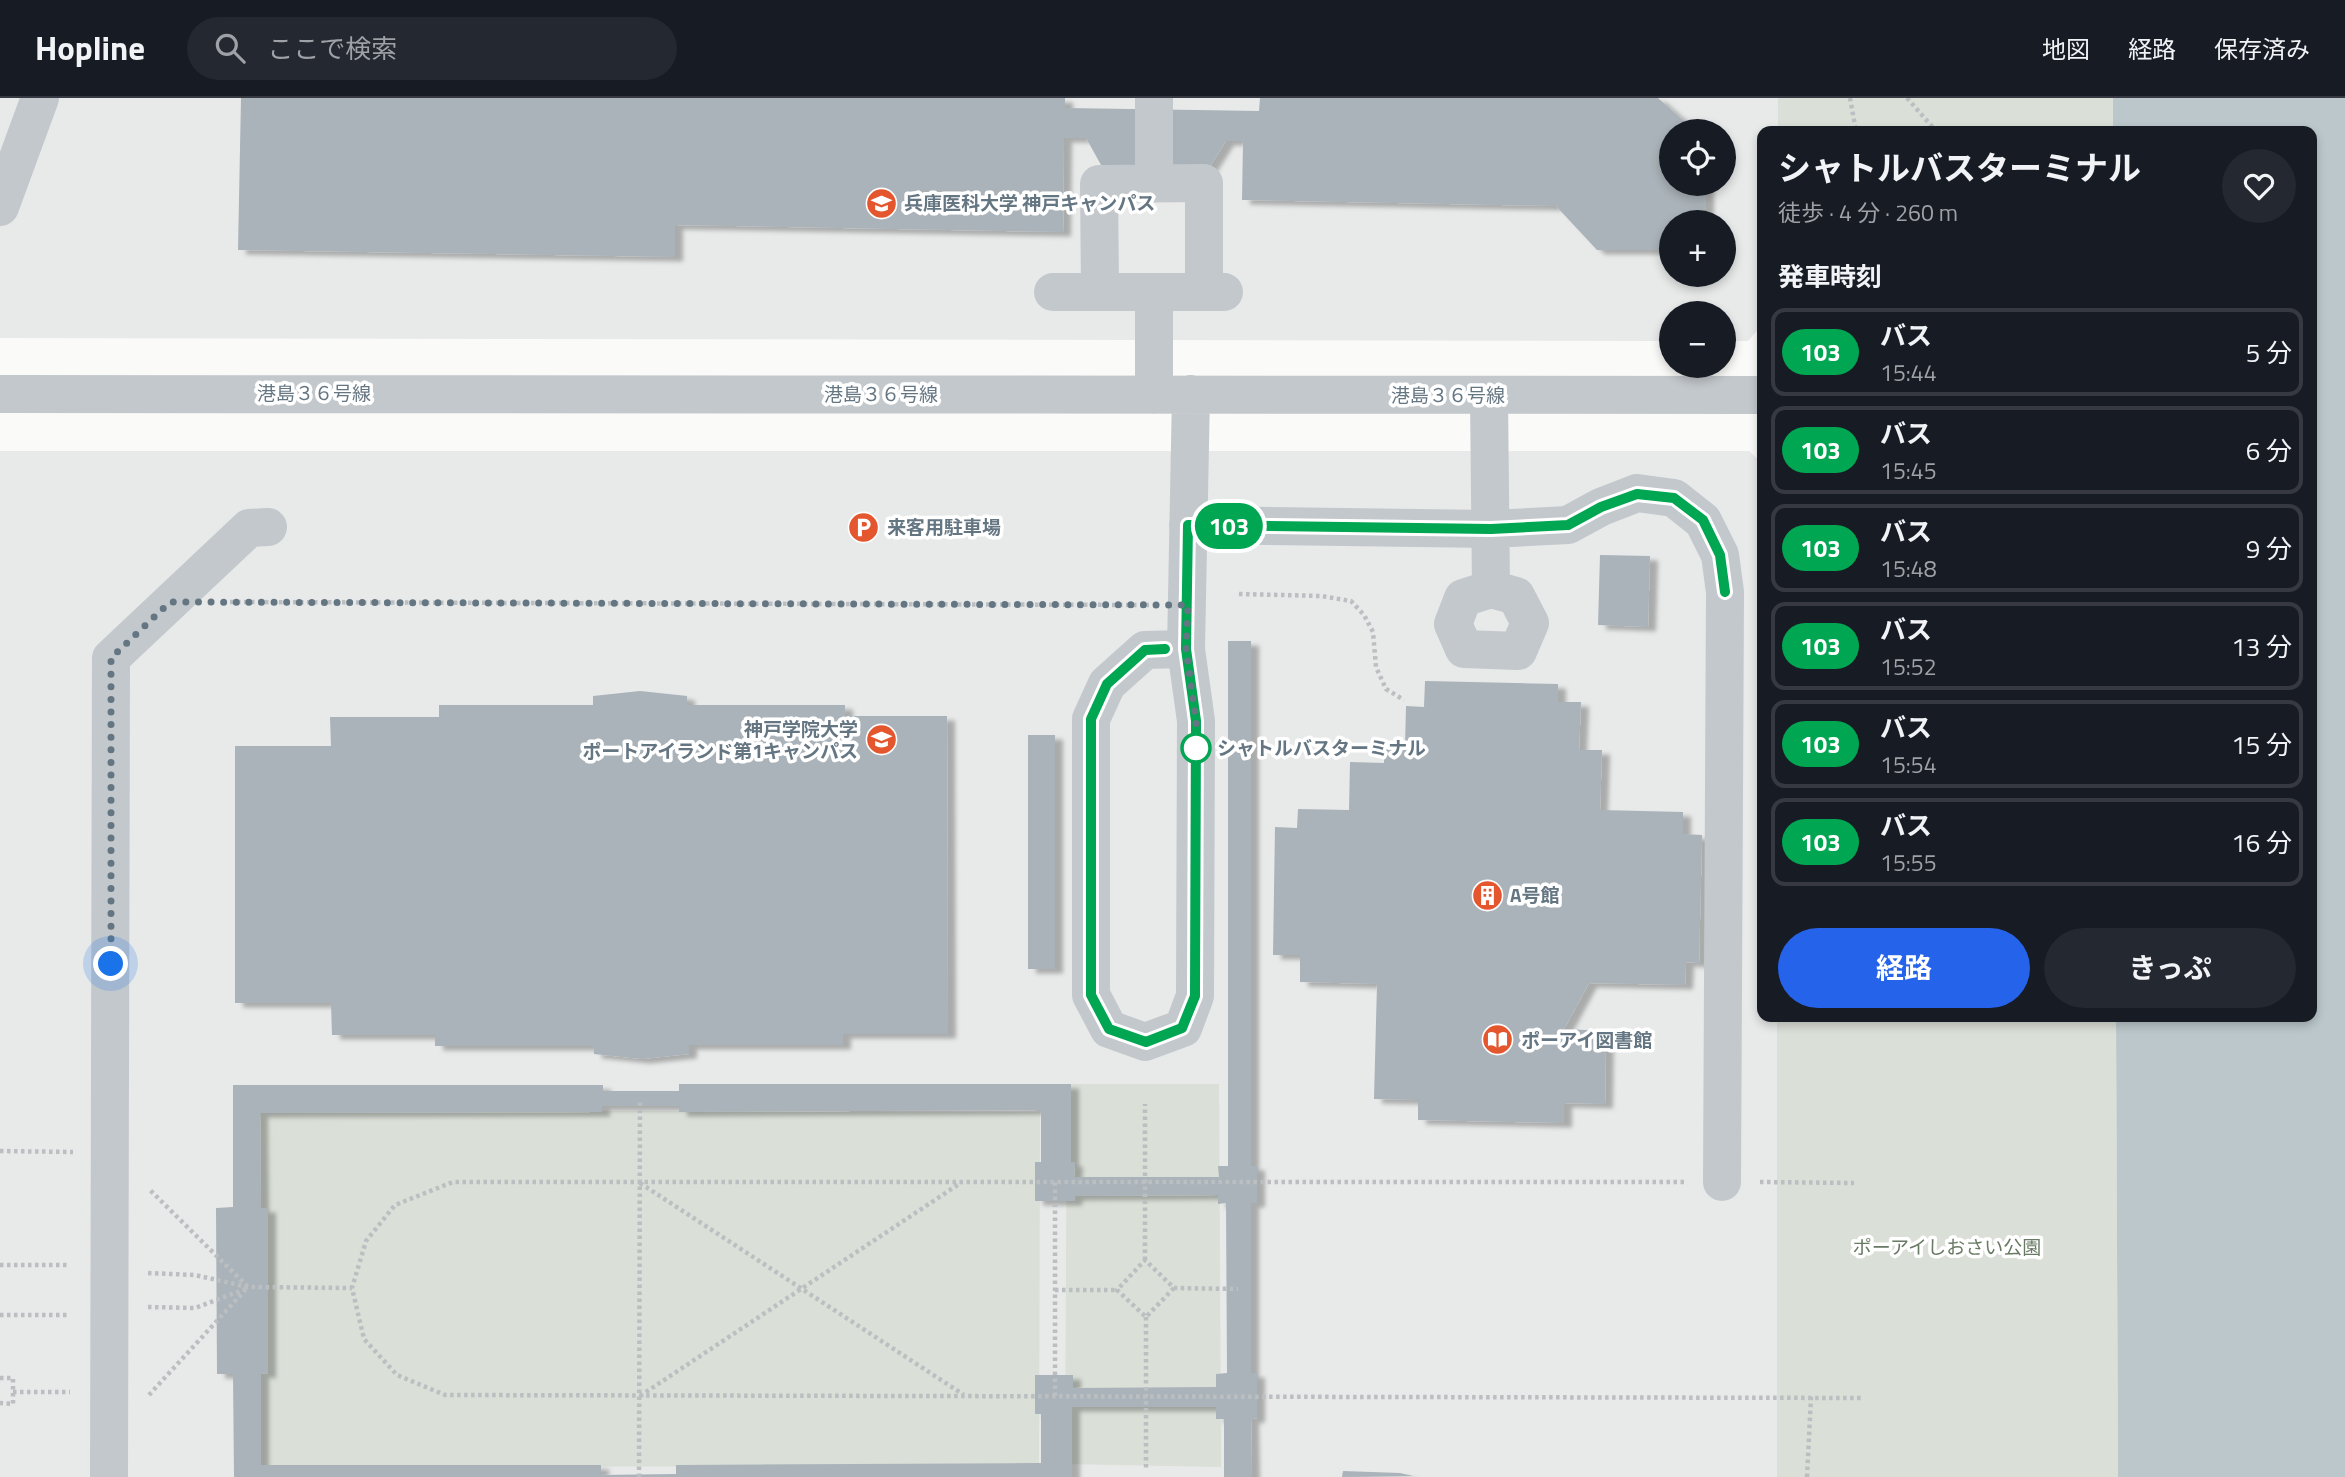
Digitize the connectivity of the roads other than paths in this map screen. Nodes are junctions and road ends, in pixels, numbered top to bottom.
1 (40, 98) edge
2 (1154, 98) edge
3 (1154, 183) junction
4 (0, 207) edge
5 (1100, 291) junction
6 (1053, 292) dead end
7 (1154, 292) junction
8 (0, 394) edge
9 (1191, 394) junction
10 (1154, 395) junction
11 (1489, 395) junction
12 (1757, 395) edge
13 (1188, 525) junction
14 (268, 527) dead end
15 (1491, 529) junction
16 (1491, 589) dead end
17 (1186, 649) junction
18 (1722, 1182) road end
19 (109, 1477) edge

1 - 4 street
2 - 3 street
3 - 5 street
3 - 7 street
5 - 6 street
5 - 7 street
7 - 10 street
8 - 10 street, 港島３６号線
9 - 10 street, 港島３６号線
9 - 11 street, 港島３６号線
9 - 13 street
11 - 12 street, 港島３６号線
11 - 15 street
13 - 15 street
13 - 17 street
14 - 19 street
15 - 16 street
15 - 18 street
17 - 17 street

